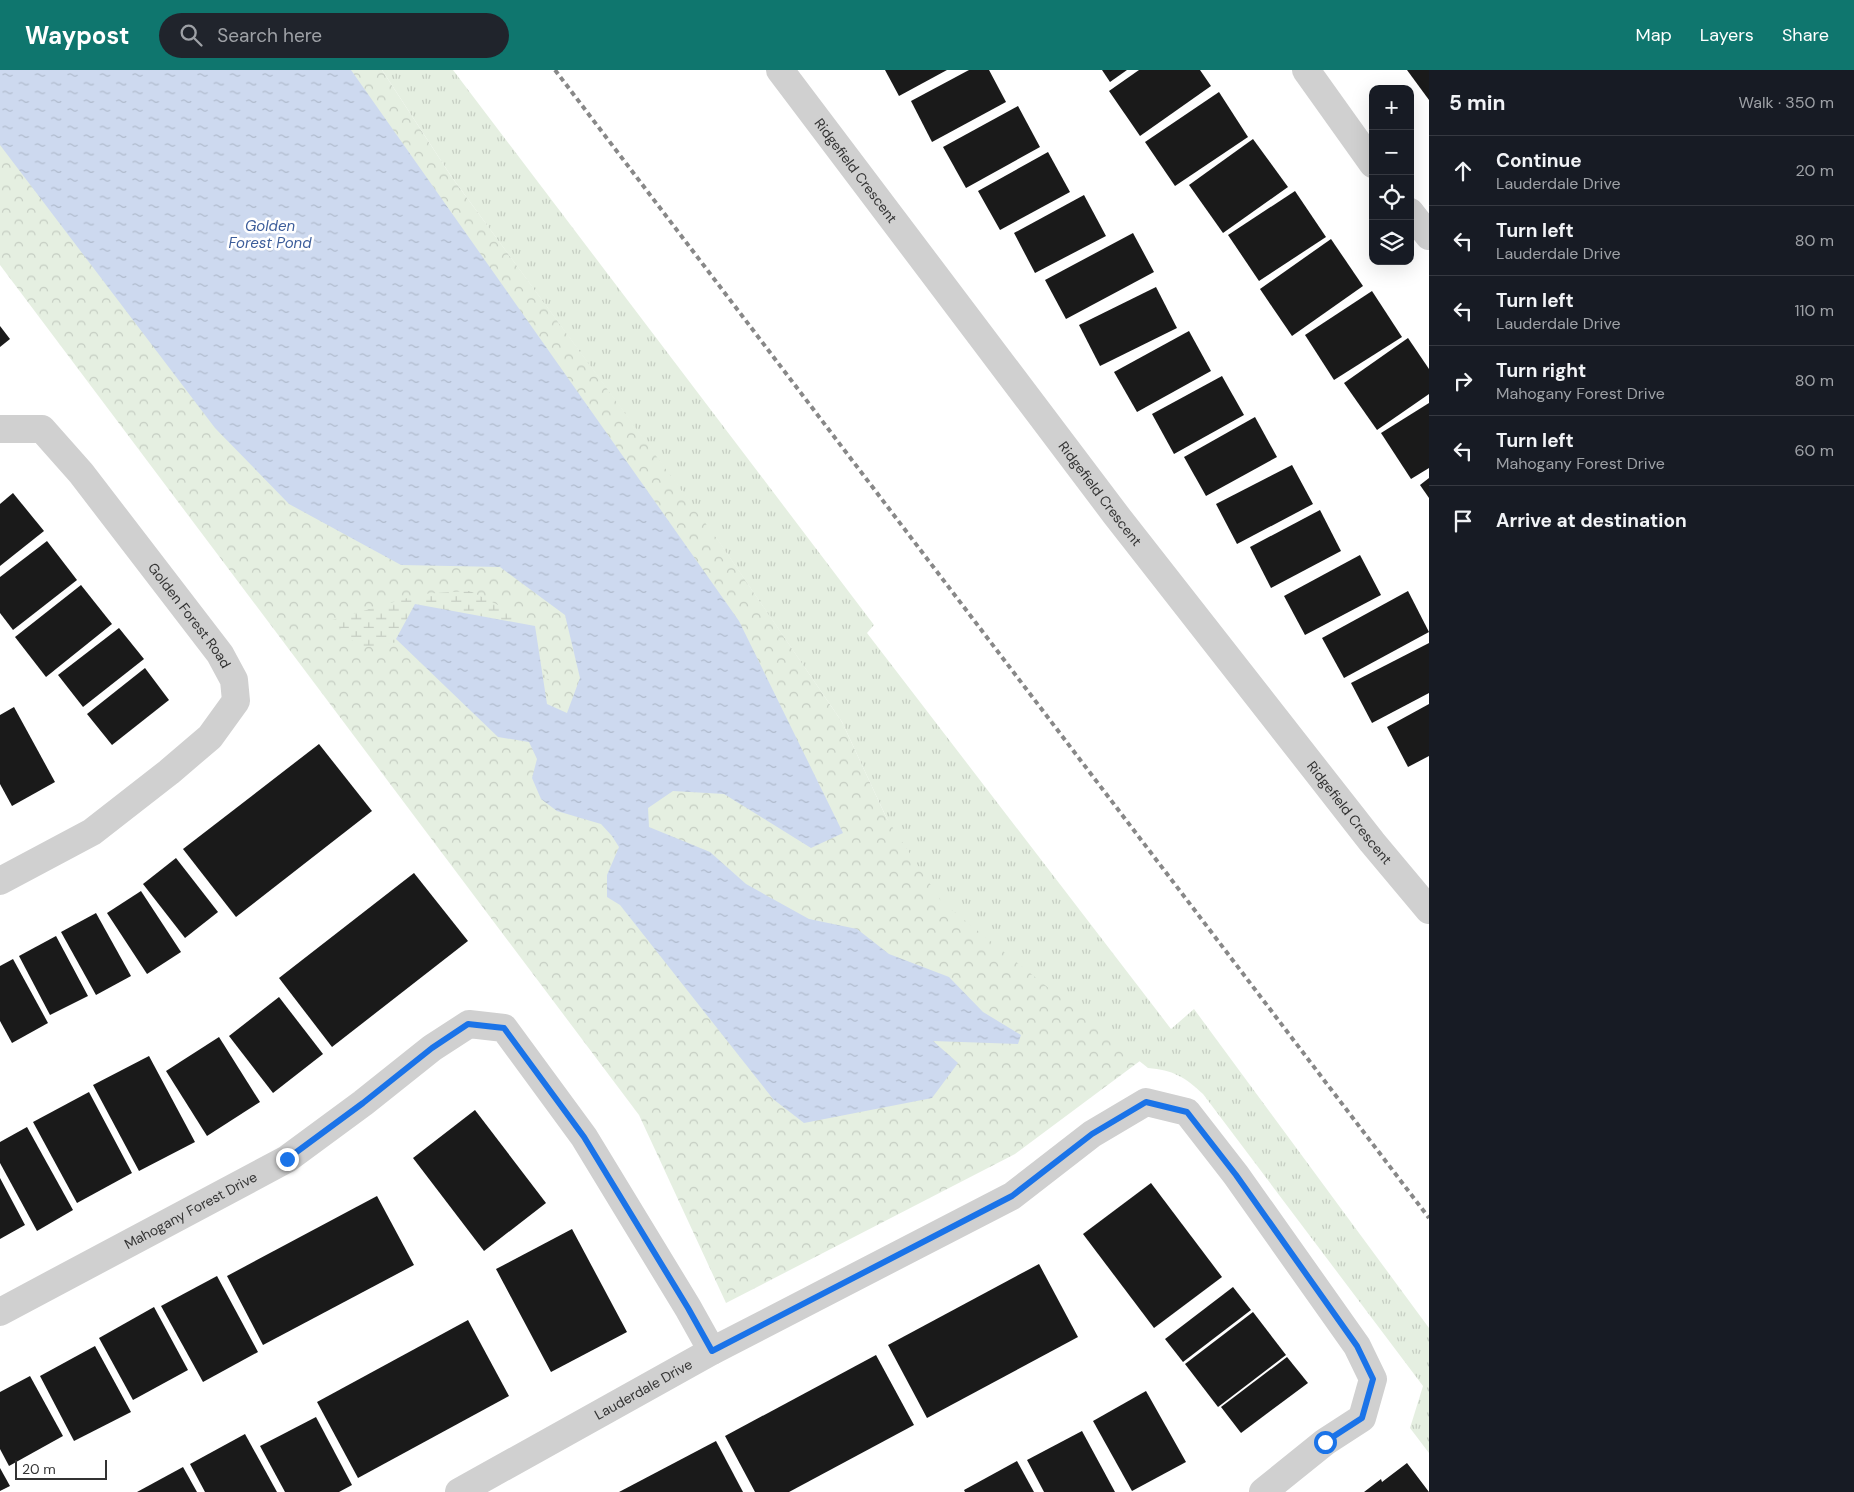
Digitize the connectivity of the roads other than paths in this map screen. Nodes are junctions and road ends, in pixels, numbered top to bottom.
1 (780, 70) edge
2 (1306, 70) edge
3 (1369, 158) edge
4 (1414, 217) edge
5 (1429, 236) edge
6 (0, 429) edge
7 (0, 881) edge
8 (1429, 910) edge
9 (0, 1312) edge
10 (712, 1351) junction
11 (459, 1492) edge
12 (1263, 1492) edge

1 - 8 street, Ridgefield Crescent
2 - 3 street
4 - 5 street
6 - 7 street, Golden Forest Road
9 - 10 street, Mahogany Forest Drive
10 - 11 street, Lauderdale Drive
10 - 12 street, Lauderdale Drive

